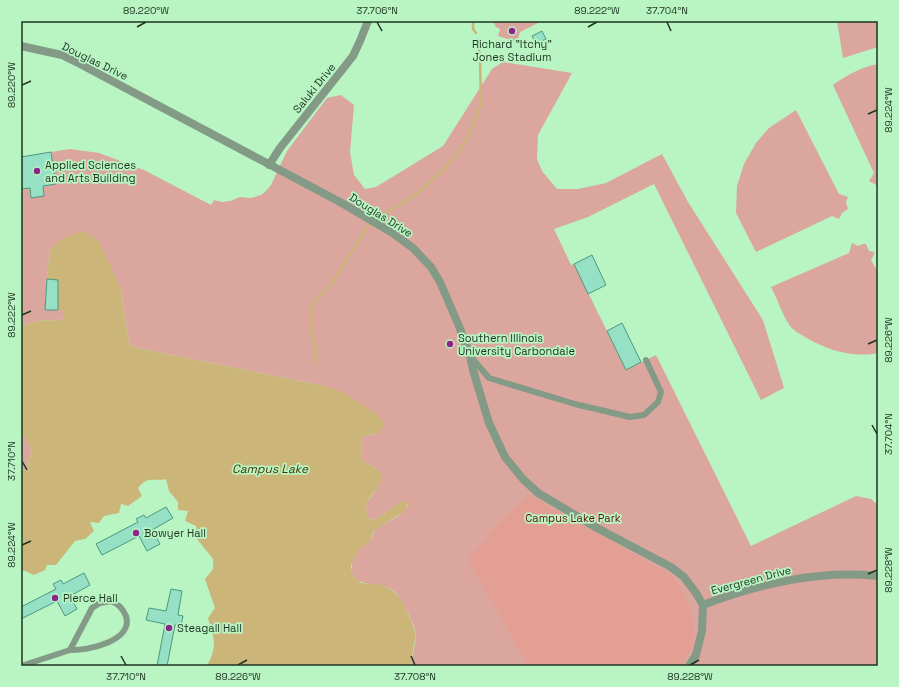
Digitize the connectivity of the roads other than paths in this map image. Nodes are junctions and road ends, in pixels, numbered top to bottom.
1 (368, 21) edge
2 (21, 46) edge
3 (270, 165) junction
4 (470, 356) junction
5 (646, 360) dead end
6 (878, 576) edge
7 (703, 605) junction
8 (70, 650) junction
9 (21, 666) edge
10 (689, 666) edge

1 - 3 street, Saluki Drive
2 - 3 street, Douglas Drive
3 - 4 street, Douglas Drive
4 - 5 street
4 - 7 street, Douglas Drive
6 - 7 street, Evergreen Drive
7 - 10 street
8 - 8 street
8 - 9 street

